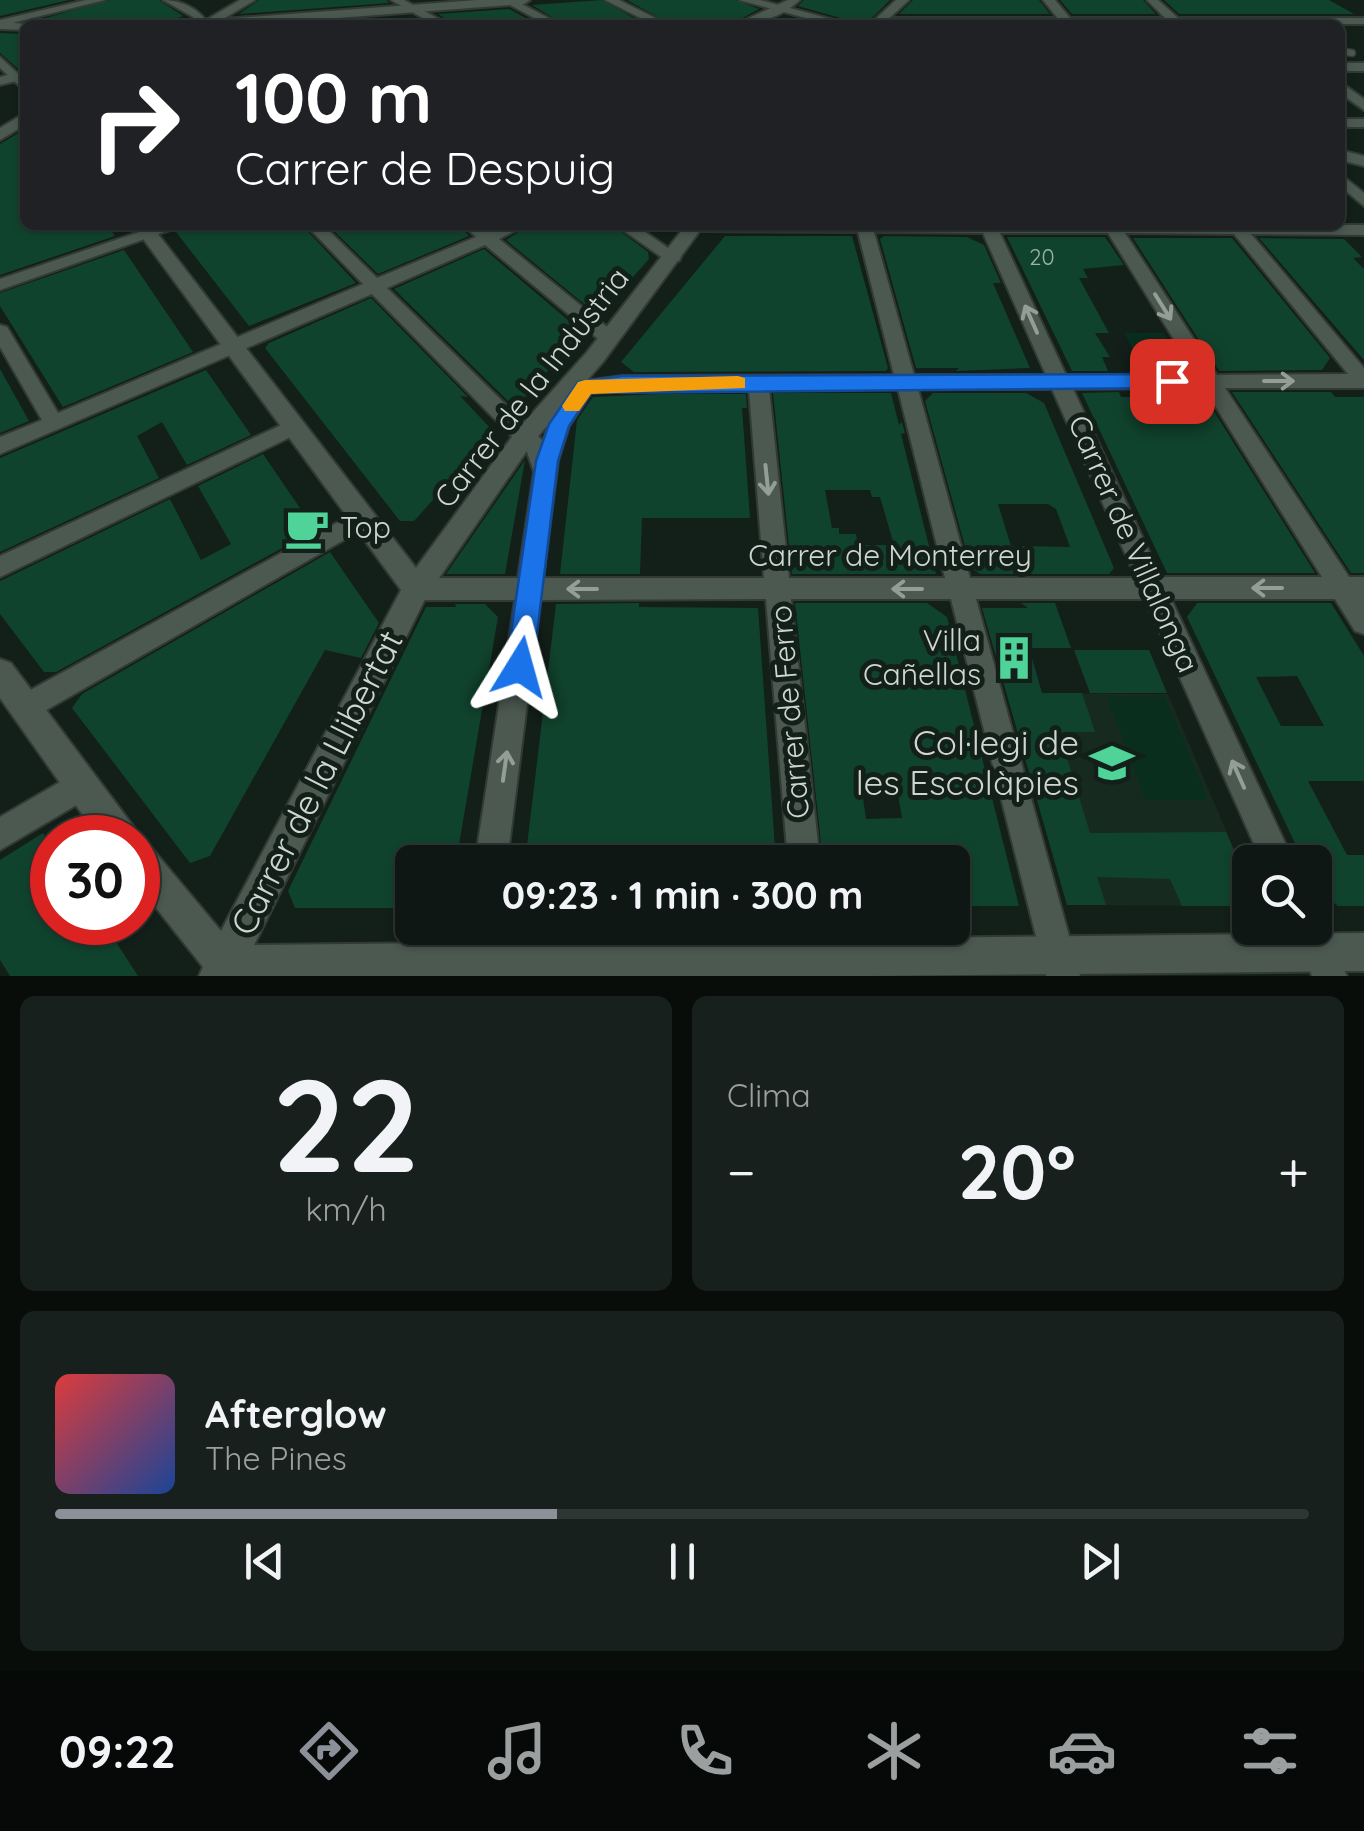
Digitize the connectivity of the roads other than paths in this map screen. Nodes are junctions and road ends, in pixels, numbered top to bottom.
1 (100, 0) edge
2 (168, 0) edge
3 (249, 0) edge
4 (396, 0) edge
5 (524, 0) edge
6 (610, 0) edge
7 (745, 0) edge
8 (795, 0) edge
9 (903, 0) edge
10 (1050, 0) edge
11 (1152, 0) edge
12 (508, 1) edge
13 (416, 9) junction
14 (783, 9) junction
15 (1246, 10) dead end
16 (1330, 10) dead end
17 (321, 16) junction
18 (201, 20) edge
19 (213, 20) edge
20 (272, 20) edge
21 (327, 20) edge
22 (435, 20) edge
23 (546, 20) edge
24 (652, 20) edge
25 (753, 20) edge
26 (827, 20) edge
27 (881, 20) edge
28 (1066, 20) edge
29 (1173, 20) edge
30 (1258, 20) edge
31 (1343, 20) edge
32 (0, 24) edge
33 (1345, 52) edge
34 (1352, 53) dead end
35 (0, 61) edge
36 (13, 82) edge
37 (1345, 183) edge
38 (1364, 201) edge
39 (145, 230) edge
40 (319, 230) edge
41 (477, 230) edge
42 (506, 230) edge
43 (632, 230) edge
44 (692, 230) edge
45 (860, 230) edge
46 (991, 230) edge
47 (1114, 230) edge
48 (1239, 230) edge
49 (487, 238) junction
50 (673, 257) junction
51 (0, 285) edge
52 (372, 286) junction
53 (0, 331) edge
54 (234, 347) junction
55 (602, 348) junction
56 (1210, 381) junction
57 (1364, 381) edge
58 (906, 382) junction
59 (1060, 382) junction
60 (622, 383) junction
61 (758, 383) junction
62 (54, 423) junction
63 (294, 427) junction
64 (525, 436) junction
65 (0, 446) edge
66 (546, 474) junction
67 (362, 518) junction
68 (0, 567) edge
69 (960, 588) junction
70 (1154, 588) junction
71 (1353, 588) edge
72 (416, 589) junction
73 (531, 589) junction
74 (778, 589) junction
75 (1364, 622) edge
76 (0, 673) edge
77 (24, 708) junction
78 (79, 786) junction
79 (102, 815) edge
80 (0, 835) edge
81 (493, 845) edge
82 (802, 845) edge
83 (1270, 845) edge
84 (160, 888) edge
85 (468, 945) edge
86 (515, 945) edge
87 (1319, 952) edge
88 (1364, 952) edge
89 (811, 953) edge
90 (1060, 966) edge
91 (221, 970) edge

1 - 32 street
2 - 18 street
3 - 19 street
4 - 13 street
5 - 12 street
6 - 24 street
7 - 14 street
8 - 14 street
9 - 27 street
10 - 28 street
11 - 29 street
12 - 13 street
12 - 23 street
13 - 17 street
13 - 22 street
14 - 25 street
14 - 26 street
15 - 30 street
16 - 31 street
17 - 20 street
17 - 21 street
33 - 34 lane
35 - 36 street
37 - 38 street
39 - 51 street
39 - 54 street
40 - 52 street
41 - 49 street
42 - 49 street
43 - 50 street
44 - 50 street, Carrer de la Indústria
45 - 58 street
59 -> 46 street, Carrer de Villalonga
47 -> 56 street
48 - 57 street
49 - 52 street
49 - 55 street
50 - 55 street, Carrer de la Indústria
52 - 54 street
52 - 64 street
53 - 62 street
54 - 62 street
54 - 63 street
55 - 60 street
55 - 64 street, Carrer de la Indústria
56 -> 57 street
56 - 59 street
56 - 71 street
58 - 59 street
58 - 61 street
58 - 69 street
59 - 70 street, Carrer de Villalonga
60 - 61 street
60 - 66 street
61 -> 74 street, Carrer de Ferro
62 - 65 street
63 - 67 street
63 - 68 street
64 - 66 street
64 - 72 street, Carrer de la Indústria
66 - 73 street
67 - 72 street
67 - 77 street
69 - 70 street, Carrer de Monterrey
69 -> 74 street, Carrer de Monterrey
69 - 90 street
71 -> 70 street, Carrer de Monterrey
83 -> 70 street, Carrer de Villalonga
71 - 75 street
72 - 73 street, Carrer de Monterrey
72 - 91 street, Carrer de la Llibertat
74 -> 73 street, Carrer de Monterrey
81 -> 73 street
74 - 82 street, Carrer de Ferro
76 - 77 street
77 - 78 street
78 - 79 street
78 - 80 street
84 - 91 street
85 - 91 street
86 - 89 street
87 - 88 street
87 - 90 street
89 - 90 street

